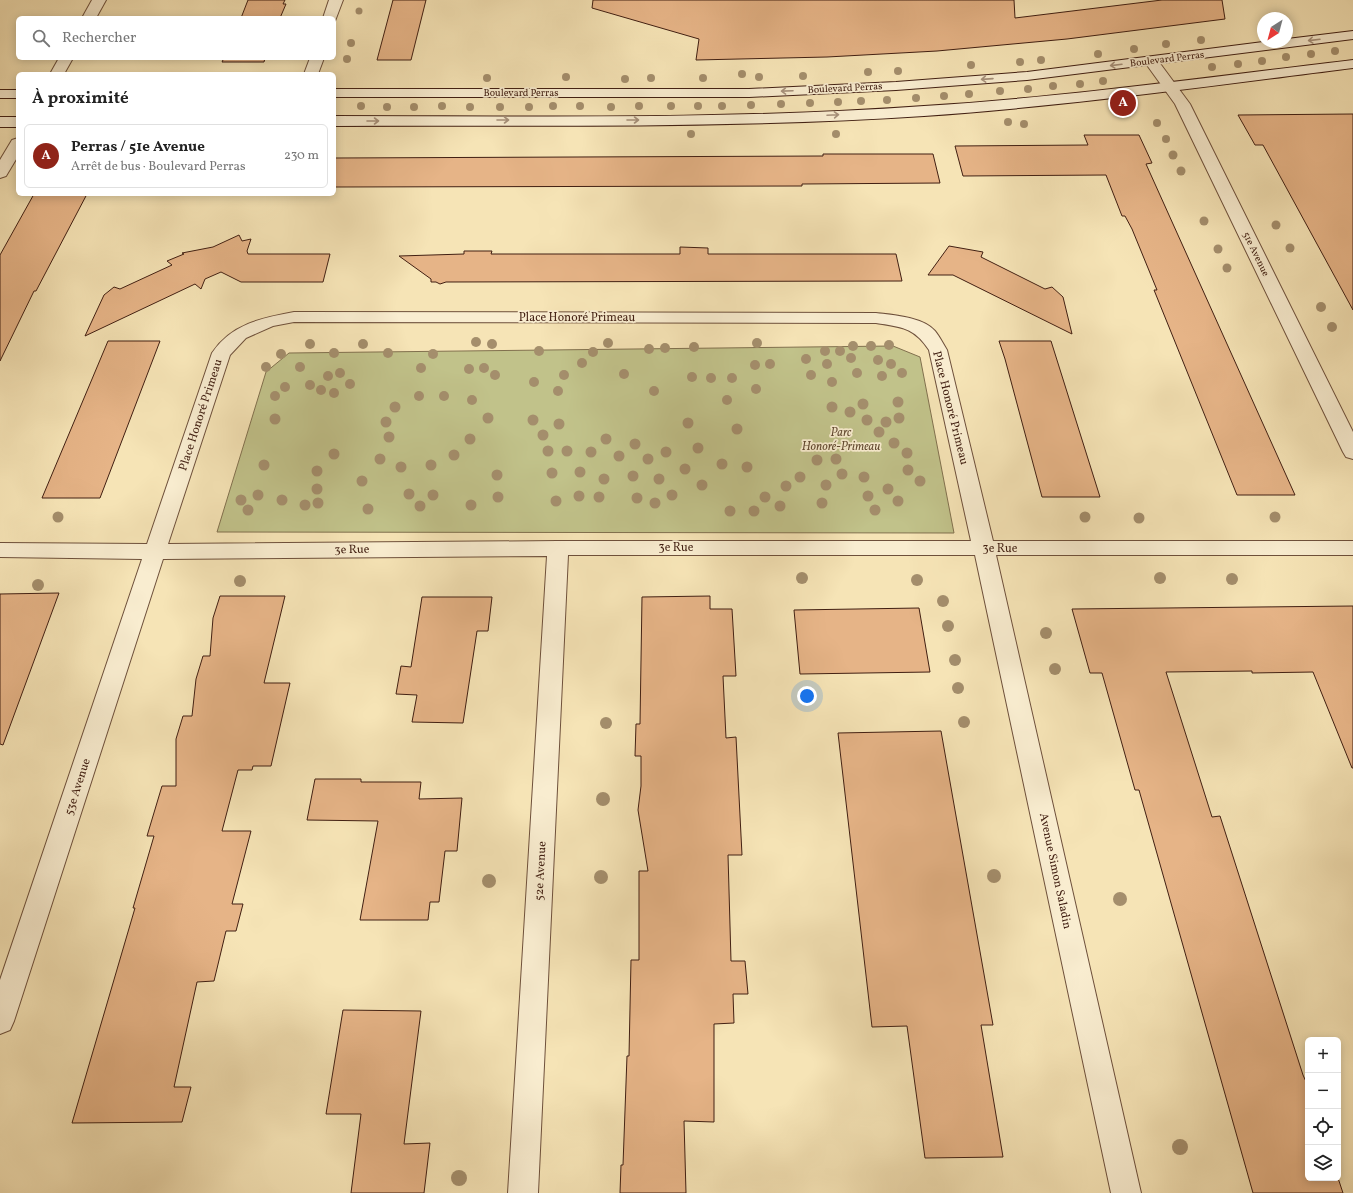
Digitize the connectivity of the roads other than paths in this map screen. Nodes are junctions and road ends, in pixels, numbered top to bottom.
1 (99, 0) edge
2 (336, 0) edge
3 (90, 16) edge
4 (331, 16) edge
5 (1353, 35) edge
6 (65, 60) edge
7 (316, 60) edge
8 (1151, 61) junction
9 (1353, 64) edge
10 (58, 72) edge
11 (312, 72) edge
12 (1170, 86) junction
13 (336, 93) edge
14 (0, 94) edge
15 (16, 94) edge
16 (336, 121) edge
17 (0, 122) edge
18 (16, 122) edge
19 (16, 146) edge
20 (0, 173) edge
21 (1353, 452) edge
22 (558, 548) junction
23 (1353, 548) edge
24 (984, 549) junction
25 (0, 550) edge
26 (156, 552) junction
27 (0, 1021) edge
28 (523, 1193) edge
29 (1126, 1193) edge

1 - 3 street
2 - 4 street
5 -> 8 street, Boulevard Perras
6 - 10 street
7 - 11 street
8 - 12 street, 51e Avenue
8 -> 13 street, Boulevard Perras
9 - 12 street
16 -> 12 street
12 - 21 street, 51e Avenue
14 - 15 street
17 - 18 street
19 - 20 street
22 - 24 street, 3e Rue
22 - 26 street, 3e Rue
22 - 28 street, 52e Avenue
23 - 24 street, 3e Rue
24 - 26 street, Place Honoré Primeau
24 - 29 street, Avenue Simon Saladin
25 - 26 street, 3e Rue
26 - 27 street, 53e Avenue

